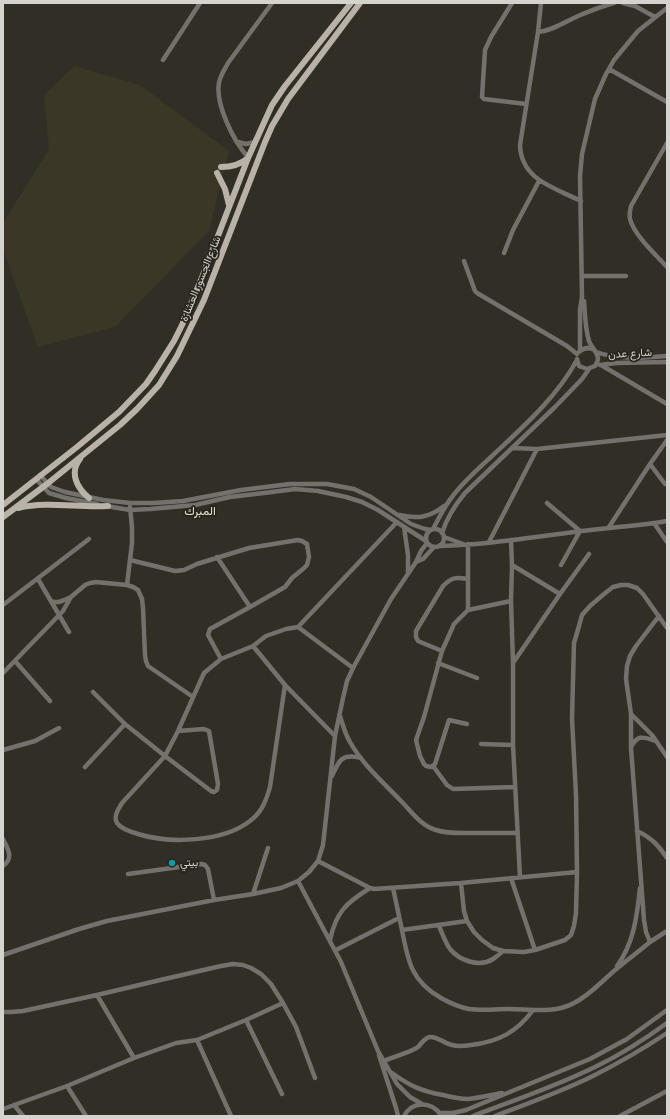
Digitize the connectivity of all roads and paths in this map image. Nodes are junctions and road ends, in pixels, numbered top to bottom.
1 (200, 3) edge
2 (272, 3) edge
3 (351, 3) edge
4 (360, 3) edge
5 (512, 3) edge
6 (541, 3) edge
7 (614, 3) edge
8 (623, 3) edge
9 (667, 8) edge
10 (655, 16) junction
11 (538, 32) junction
12 (162, 60) dead end
13 (609, 68) junction
14 (667, 102) edge
15 (526, 104) junction
16 (238, 142) junction
17 (255, 142) junction
18 (667, 142) edge
19 (248, 157) junction
20 (221, 166) dead end
21 (218, 173) dead end
22 (240, 178) junction
23 (539, 181) junction
24 (250, 183) junction
25 (237, 186) junction
26 (246, 192) junction
27 (581, 201) junction
28 (229, 206) junction
29 (504, 253) dead end
30 (464, 261) dead end
31 (667, 266) edge
32 (582, 276) junction
33 (626, 276) dead end
34 (582, 297) junction
35 (594, 350) junction
36 (579, 353) junction
37 (667, 356) edge
38 (577, 360) junction
39 (667, 362) edge
40 (601, 365) junction
41 (595, 366) junction
42 (590, 369) junction
43 (667, 404) edge
44 (667, 435) edge
45 (667, 440) edge
46 (512, 448) junction
47 (537, 449) junction
48 (85, 453) junction
49 (650, 464) junction
50 (38, 477) junction
51 (665, 484) dead end
52 (45, 486) junction
53 (89, 498) junction
54 (130, 503) junction
55 (547, 503) dead end
56 (3, 505) edge
57 (108, 506) junction
58 (446, 506) junction
59 (14, 509) junction
60 (130, 510) junction
61 (396, 514) junction
62 (3, 517) edge
63 (667, 521) edge
64 (397, 522) junction
65 (654, 524) junction
66 (404, 527) junction
67 (609, 527) junction
68 (432, 529) junction
69 (580, 531) junction
70 (443, 535) junction
71 (89, 539) dead end
72 (511, 540) junction
73 (427, 542) junction
74 (489, 542) junction
75 (667, 542) edge
76 (467, 544) junction
77 (436, 546) junction
78 (589, 554) dead end
79 (217, 557) junction
80 (130, 560) junction
81 (416, 562) junction
82 (512, 565) junction
83 (561, 565) dead end
84 (408, 574) junction
85 (38, 579) junction
86 (468, 579) junction
87 (127, 585) junction
88 (560, 594) junction
89 (71, 597) junction
90 (51, 601) junction
91 (511, 601) junction
92 (3, 605) edge
93 (250, 607) junction
94 (468, 610) junction
95 (58, 615) junction
96 (659, 616) junction
97 (298, 627) junction
98 (667, 628) edge
99 (69, 632) dead end
100 (253, 646) junction
101 (442, 652) junction
102 (221, 659) junction
103 (15, 661) junction
104 (438, 663) junction
105 (513, 663) junction
106 (353, 668) junction
107 (3, 673) edge
108 (477, 678) dead end
109 (285, 685) junction
110 (93, 692) dead end
111 (193, 697) junction
112 (50, 701) dead end
113 (340, 714) junction
114 (631, 714) junction
115 (125, 724) junction
116 (467, 724) dead end
117 (59, 728) dead end
118 (178, 731) junction
119 (335, 736) junction
120 (656, 741) junction
121 (481, 744) dead end
122 (513, 745) junction
123 (631, 748) junction
124 (3, 750) edge
125 (165, 756) junction
126 (667, 757) edge
127 (361, 758) junction
128 (433, 766) junction
129 (85, 768) dead end
130 (330, 780) junction
131 (515, 787) junction
132 (637, 831) junction
133 (517, 833) junction
134 (3, 839) edge
135 (268, 848) dead end
136 (667, 858) edge
137 (318, 861) junction
138 (3, 866) edge
139 (578, 872) junction
140 (128, 874) dead end
141 (520, 877) junction
142 (511, 878) junction
143 (641, 878) junction
144 (298, 881) junction
145 (460, 883) junction
146 (370, 888) junction
147 (393, 888) junction
148 (254, 894) junction
149 (214, 900) junction
150 (399, 918) junction
151 (467, 921) junction
152 (439, 926) junction
153 (402, 930) junction
154 (667, 931) edge
155 (330, 940) junction
156 (650, 942) junction
157 (336, 950) junction
158 (535, 950) junction
159 (503, 951) junction
160 (3, 956) edge
161 (615, 970) junction
162 (97, 995) junction
163 (283, 1002) junction
164 (533, 1010) junction
165 (667, 1010) edge
166 (3, 1012) edge
167 (246, 1020) junction
168 (667, 1023) edge
169 (667, 1033) edge
170 (197, 1040) junction
171 (378, 1051) junction
172 (134, 1058) junction
173 (384, 1061) junction
174 (390, 1072) junction
175 (315, 1078) dead end
176 (67, 1086) junction
177 (667, 1091) edge
178 (512, 1092) junction
179 (282, 1094) dead end
180 (422, 1104) junction
181 (14, 1105) junction
182 (3, 1109) edge
183 (441, 1114) edge
184 (477, 1115) edge
185 (23, 1116) edge
186 (86, 1116) edge
187 (231, 1116) edge
188 (398, 1116) edge
189 (404, 1116) edge
190 (495, 1116) edge
191 (620, 1116) edge

1 - 12 street
2 - 16 street
3 - 17 main road, شارع الجسور العشارة
4 - 24 main road, شارع الجسور العشارة
5 - 15 street
6 - 11 street
7 - 11 street
8 - 10 street
9 - 10 street
10 - 13 street
11 - 15 street
13 - 14 street
13 - 27 street
15 - 23 street
16 - 17 street
16 - 19 street
17 - 19 main road, شارع الجسور العشارة
18 - 31 street
19 - 20 main road
19 - 22 main road, شارع الجسور العشارة
21 - 28 main road
22 - 24 main road
22 - 25 main road, شارع الجسور العشارة
23 - 27 street
23 - 29 street
24 - 26 main road, شارع الجسور العشارة
25 - 26 main road
25 - 28 main road, شارع الجسور العشارة
26 - 48 main road, شارع الجسور العشارة
27 - 32 street
28 - 50 main road, شارع الجسور العشارة
30 - 36 street
32 - 33 street
32 - 34 street
34 - 35 street
34 - 36 street
35 - 36 street
35 - 37 street, شارع عدن
35 - 41 street
36 - 38 street
38 - 42 street
38 - 58 street
39 - 40 street, شارع عدن
40 - 41 street, شارع عدن
40 - 43 street
41 - 42 street
42 - 46 street
44 - 47 street
45 - 49 street
46 - 47 street
46 - 70 street
47 - 74 street
48 - 52 main road, شارع الجسور العشارة
48 - 53 main road
49 - 51 street
49 - 67 street
50 - 52 street
50 - 56 main road, شارع الجسور العشارة
52 - 53 street
52 - 57 street
52 - 59 main road, شارع الجسور العشارة
53 - 54 street
54 - 60 street
54 - 61 street
55 - 69 street
57 - 59 main road
57 - 60 street
58 - 61 street
58 - 68 street
59 - 62 main road, شارع الجسور العشارة
60 - 64 street
60 - 80 street
61 - 68 street
63 - 65 street
64 - 66 street
64 - 97 street
65 - 67 street
65 - 75 street
66 - 73 street
66 - 84 street
67 - 69 street
68 - 70 street
68 - 73 street
69 - 72 street
69 - 83 street
70 - 76 street
70 - 77 street
71 - 85 street
72 - 74 street
72 - 82 street
73 - 77 street
73 - 81 street
74 - 76 street
76 - 77 street
76 - 86 street
77 - 81 street
78 - 88 street
79 - 80 street
79 - 93 street
79 - 93 street
80 - 87 street
81 - 84 street
82 - 88 street
82 - 91 street
84 - 106 street
85 - 90 street
85 - 92 street
86 - 94 street
86 - 101 street
87 - 89 street
87 - 111 street
88 - 105 street
89 - 90 street
89 - 95 street
90 - 95 street
91 - 94 street
91 - 105 street
93 - 102 street
94 - 101 street
95 - 99 street
95 - 103 street
96 - 98 street
96 - 114 street
96 - 139 street
97 - 100 street
97 - 106 street
100 - 102 street
100 - 109 street
101 - 104 street
102 - 111 street
103 - 107 street
103 - 112 street
104 - 108 street
104 - 128 street
105 - 122 street
106 - 113 street
109 - 119 street
109 - 125 street
110 - 115 street
111 - 118 street
113 - 119 street
113 - 127 street
114 - 120 street
114 - 123 street
115 - 125 street
115 - 129 street
116 - 128 street
117 - 124 street
118 - 125 street
118 - 125 street
119 - 130 street
120 - 123 street
120 - 126 street
121 - 122 street
122 - 131 street
123 - 132 street
127 - 130 street
127 - 133 street
128 - 131 street
130 - 137 street
131 - 133 street
132 - 136 street
132 - 143 street
133 - 141 street
134 - 138 street
135 - 148 street
137 - 144 street
137 - 146 street
139 - 141 street
139 - 158 street
140 - 149 street
141 - 142 street
142 - 145 street
142 - 158 street
143 - 156 street
143 - 161 street
144 - 148 street
144 - 155 street
145 - 147 street
145 - 151 street
146 - 147 street
146 - 155 street
147 - 150 street
148 - 149 street
149 - 160 street
150 - 153 street
150 - 157 street
151 - 152 street
151 - 159 street
152 - 153 street
152 - 159 street
153 - 164 street
154 - 156 street
155 - 157 street
156 - 161 street
157 - 171 street
158 - 159 street
161 - 164 street
162 - 163 street
162 - 166 street
162 - 172 street
163 - 167 street
163 - 175 street
164 - 173 street
165 - 178 street
167 - 170 street
167 - 179 street
168 - 184 street
169 - 190 street
170 - 172 street
170 - 187 street
171 - 173 street
171 - 188 street
172 - 176 street
173 - 174 street
174 - 178 street
174 - 180 street
176 - 181 street
176 - 186 street
177 - 191 street
178 - 183 street
180 - 183 street
180 - 189 street
181 - 182 street
181 - 185 street

